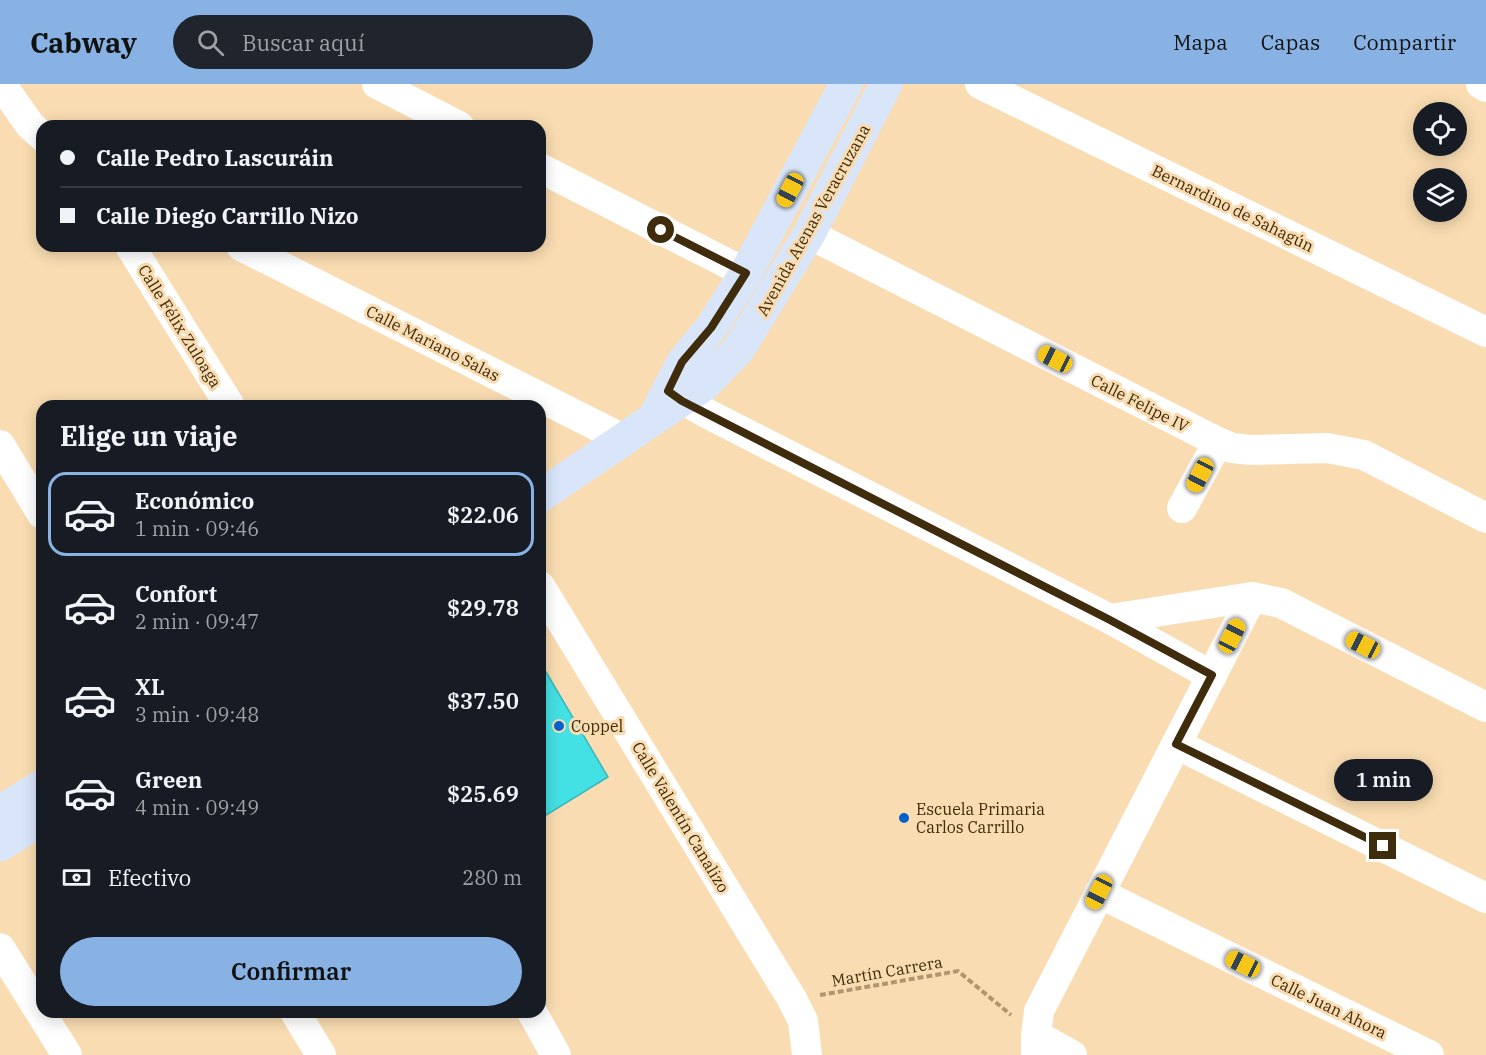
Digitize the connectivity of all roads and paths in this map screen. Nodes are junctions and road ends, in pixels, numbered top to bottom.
1 (1, 84) edge
2 (377, 84) edge
3 (886, 84) edge
4 (980, 84) edge
5 (1481, 84) edge
6 (844, 85) edge
7 (1486, 87) edge
8 (447, 120) edge
9 (36, 130) edge
10 (546, 171) edge
11 (809, 234) junction
12 (134, 252) edge
13 (253, 252) edge
14 (746, 273) junction
15 (1486, 332) edge
16 (675, 396) junction
17 (226, 400) edge
18 (546, 400) edge
19 (546, 400) edge
20 (625, 440) junction
21 (1218, 442) junction
22 (0, 445) edge
23 (546, 492) edge
24 (36, 504) edge
25 (1182, 508) dead end
26 (1486, 518) edge
27 (546, 596) edge
28 (1252, 597) junction
29 (1110, 620) junction
30 (1212, 675) junction
31 (1486, 707) edge
32 (1176, 744) junction
33 (36, 790) edge
34 (0, 812) edge
35 (36, 823) edge
36 (0, 845) edge
37 (1099, 892) junction
38 (1486, 898) edge
39 (0, 948) edge
40 (792, 999) junction
41 (36, 1005) edge
42 (44, 1018) edge
43 (299, 1018) edge
44 (534, 1018) edge
45 (1036, 1045) edge
46 (67, 1055) edge
47 (321, 1055) edge
48 (556, 1055) edge
49 (807, 1055) edge
50 (1072, 1055) edge
51 (1429, 1055) edge

1 - 9 street
2 - 8 street
3 - 11 main road, Avenida Atenas Veracruzana
4 - 15 street, Bernardino de Sahagún
5 - 7 street
6 - 14 main road, Avenida Atenas Veracruzana
10 - 14 street
11 - 16 main road, Avenida Atenas Veracruzana
11 - 21 street, Calle Felipe IV
12 - 17 street, Calle Félix Zuloaga
13 - 19 street, Calle Mariano Salas
14 - 16 main road, Avenida Atenas Veracruzana
16 - 20 main road, Avenida Atenas Veracruzana
16 - 29 street
18 - 20 street, Calle Mariano Salas
20 - 23 main road, Avenida Atenas Veracruzana
21 - 25 street
21 - 26 street, Calle Felipe IV
22 - 24 street
27 - 40 street, Calle Valentín Canalizo
28 - 29 street
28 - 30 street
28 - 31 street
29 - 30 street
30 - 32 street
32 - 37 street
32 - 38 street
33 - 34 main road
35 - 36 main road
37 - 45 street
37 - 51 street, Calle Juan Ahora
39 - 41 street
40 - 45 path, Martín Carrera
40 - 49 street, Calle Valentín Canalizo
42 - 46 street
43 - 47 street
44 - 48 street
45 - 50 street

